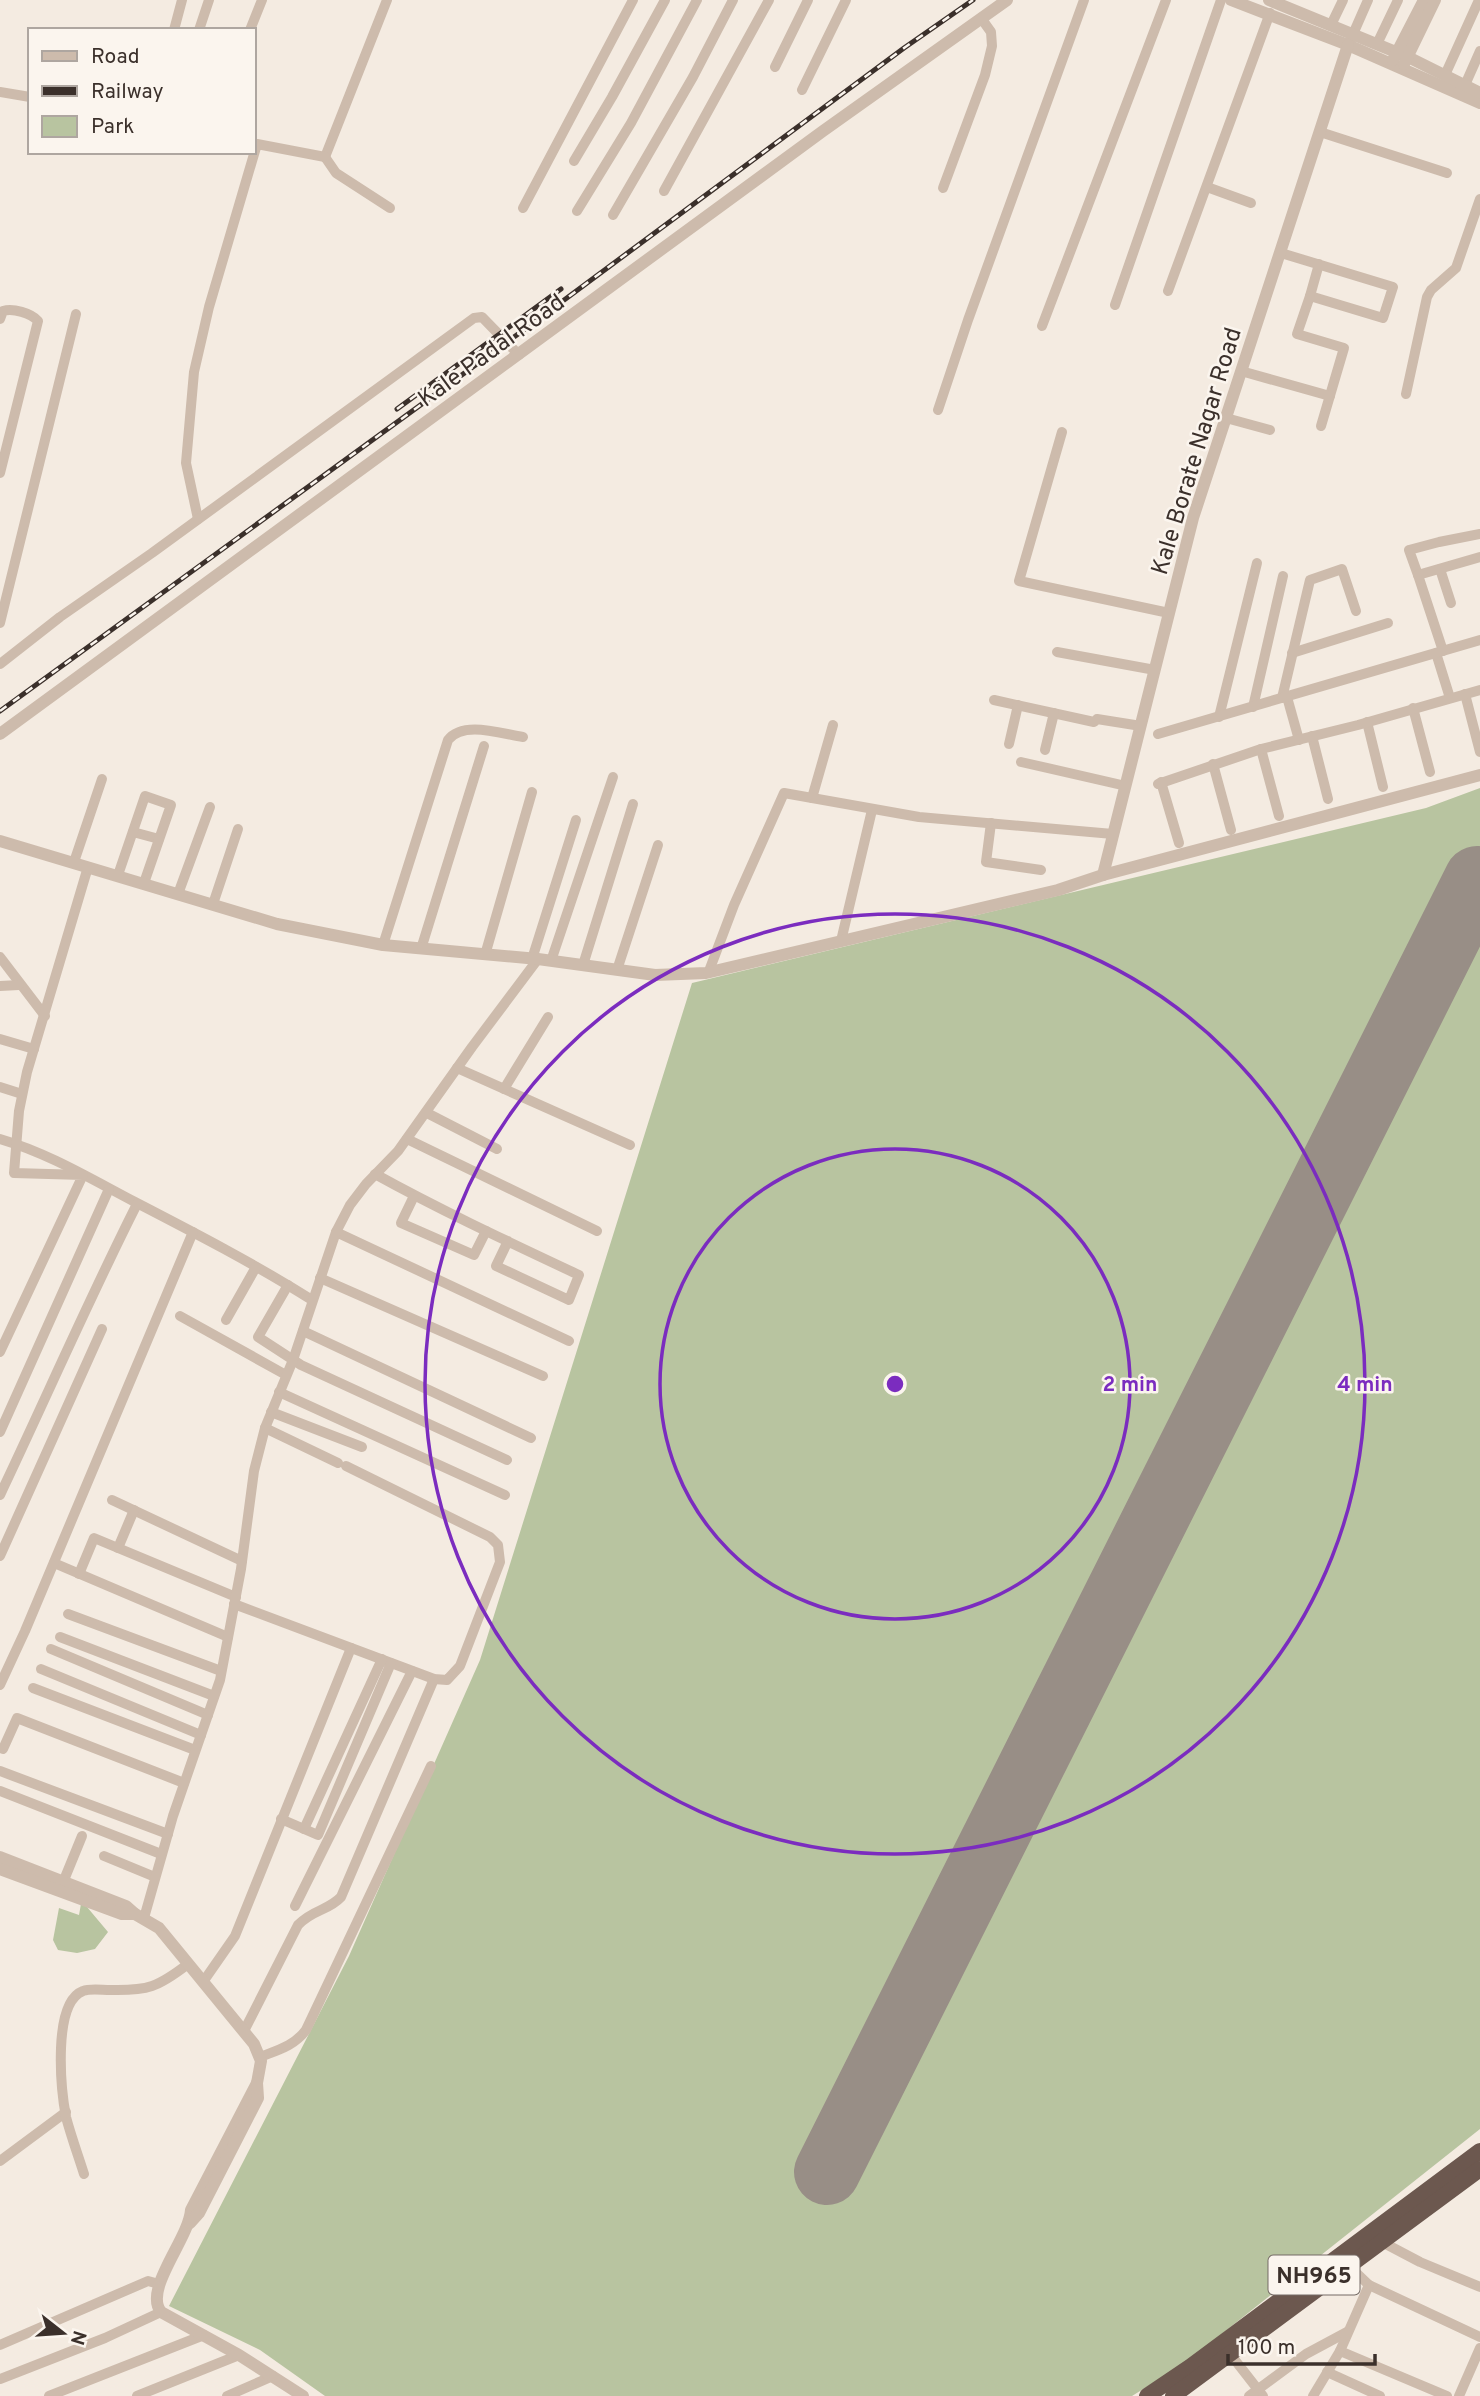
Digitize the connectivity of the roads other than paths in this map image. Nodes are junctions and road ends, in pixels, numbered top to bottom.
1 (182, 0) edge
2 (209, 0) edge
3 (262, 0) edge
4 (387, 0) edge
5 (633, 0) edge
6 (665, 0) edge
7 (697, 0) edge
8 (733, 0) edge
9 (769, 0) edge
10 (808, 0) edge
11 (846, 0) edge
12 (1007, 0) edge
13 (1084, 0) edge
14 (1166, 0) edge
15 (1221, 0) edge
16 (1231, 0) edge
17 (1343, 0) edge
18 (1368, 0) edge
19 (1398, 0) edge
20 (1424, 0) edge
21 (1434, 0) edge
22 (1479, 0) edge
23 (1270, 3) edge
24 (1296, 5) edge
25 (981, 18) junction
26 (1331, 25) junction
27 (175, 28) edge
28 (200, 28) edge
29 (251, 28) edge
30 (1351, 39) junction
31 (1377, 44) junction
32 (1480, 51) edge
33 (1400, 60) junction
34 (775, 67) dead end
35 (1446, 75) junction
36 (1465, 85) junction
37 (803, 90) dead end
38 (0, 92) edge
39 (1480, 93) edge
40 (28, 97) edge
41 (1480, 103) edge
42 (1320, 132) junction
43 (256, 144) edge
44 (253, 154) edge
45 (325, 157) junction
46 (574, 161) dead end
47 (1447, 173) dead end
48 (1207, 187) junction
49 (943, 188) dead end
50 (664, 191) dead end
51 (1480, 199) edge
52 (1251, 203) dead end
53 (390, 208) dead end
54 (523, 208) dead end
55 (577, 211) dead end
56 (613, 215) dead end
57 (1280, 253) junction
58 (1319, 264) junction
59 (1168, 291) dead end
60 (1310, 296) junction
61 (1115, 305) dead end
62 (76, 314) dead end
63 (0, 319) edge
64 (1042, 326) dead end
65 (519, 355) junction
66 (1241, 371) junction
67 (1406, 394) dead end
68 (1330, 396) junction
69 (938, 410) dead end
70 (1226, 418) junction
71 (1321, 426) dead end
72 (1270, 430) dead end
73 (1062, 432) dead end
74 (0, 473) edge
75 (198, 519) junction
76 (1480, 534) edge
77 (1480, 557) edge
78 (1257, 563) dead end
79 (1440, 569) junction
80 (1418, 575) junction
81 (1283, 576) dead end
82 (1451, 603) dead end
83 (1356, 611) dead end
84 (1169, 613) junction
85 (0, 623) edge
86 (1388, 623) dead end
87 (1480, 640) edge
88 (1057, 652) dead end
89 (1440, 652) junction
90 (1292, 653) junction
91 (0, 664) edge
92 (1155, 670) junction
93 (1480, 690) edge
94 (1465, 694) junction
95 (1285, 697) junction
96 (1450, 698) junction
97 (994, 700) dead end
98 (1018, 705) junction
99 (1253, 707) junction
100 (1413, 708) junction
101 (1054, 713) junction
102 (1219, 717) junction
103 (1367, 722) junction
104 (833, 726) dead end
105 (1141, 726) junction
106 (0, 734) edge
107 (1158, 734) dead end
108 (1312, 736) junction
109 (523, 737) dead end
110 (1299, 740) junction
111 (1009, 744) dead end
112 (484, 746) dead end
113 (1261, 749) junction
114 (1045, 750) dead end
115 (1480, 752) edge
116 (1021, 762) dead end
117 (1213, 764) junction
118 (1430, 772) dead end
119 (1480, 775) edge
120 (613, 777) dead end
121 (102, 779) dead end
122 (1126, 786) junction
123 (1383, 787) dead end
124 (532, 792) dead end
125 (812, 798) junction
126 (1328, 799) dead end
127 (633, 804) dead end
128 (210, 807) dead end
129 (872, 810) junction
130 (1279, 816) dead end
131 (576, 820) dead end
132 (991, 823) junction
133 (238, 829) dead end
134 (1231, 830) dead end
135 (133, 832) junction
136 (1113, 834) junction
137 (159, 839) junction
138 (0, 841) edge
139 (1179, 843) dead end
140 (658, 845) dead end
141 (75, 862) junction
142 (88, 867) junction
143 (1041, 870) dead end
144 (118, 875) junction
145 (1103, 875) junction
146 (144, 883) junction
147 (178, 894) junction
148 (213, 904) junction
149 (841, 942) junction
150 (383, 945) junction
151 (421, 949) junction
152 (485, 955) junction
153 (0, 957) edge
154 (540, 960) junction
155 (583, 965) junction
156 (617, 970) junction
157 (707, 972) junction
158 (19, 985) junction
159 (0, 986) edge
160 (45, 1016) junction
161 (548, 1017) dead end
162 (0, 1039) edge
163 (34, 1049) junction
164 (457, 1068) junction
165 (0, 1087) edge
166 (505, 1089) junction
167 (22, 1094) junction
168 (427, 1113) junction
169 (0, 1139) edge
170 (407, 1139) junction
171 (18, 1144) junction
172 (629, 1145) dead end
173 (497, 1149) dead end
174 (375, 1174) junction
175 (83, 1175) junction
176 (109, 1189) junction
177 (414, 1196) junction
178 (137, 1203) junction
179 (486, 1231) junction
180 (597, 1231) dead end
181 (192, 1232) junction
182 (336, 1232) junction
183 (508, 1241) junction
184 (256, 1267) junction
185 (320, 1278) junction
186 (288, 1284) junction
187 (312, 1300) junction
188 (180, 1316) dead end
189 (226, 1320) dead end
190 (102, 1329) dead end
191 (303, 1331) junction
192 (569, 1341) dead end
193 (0, 1352) edge
194 (293, 1360) junction
195 (286, 1375) junction
196 (543, 1376) dead end
197 (279, 1392) junction
198 (271, 1412) junction
199 (265, 1428) junction
200 (0, 1432) edge
201 (531, 1438) dead end
202 (362, 1447) dead end
203 (507, 1460) dead end
204 (0, 1494) edge
205 (505, 1495) dead end
206 (112, 1500) dead end
207 (134, 1510) junction
208 (118, 1548) junction
209 (0, 1556) edge
210 (242, 1561) junction
211 (54, 1563) junction
212 (79, 1574) junction
213 (235, 1601) junction
214 (68, 1614) dead end
215 (60, 1637) dead end
216 (228, 1637) junction
217 (51, 1648) dead end
218 (351, 1648) junction
219 (387, 1661) junction
220 (41, 1669) dead end
221 (221, 1671) junction
222 (412, 1671) junction
223 (435, 1679) junction
224 (0, 1685) edge
225 (33, 1688) dead end
226 (214, 1696) junction
227 (208, 1715) junction
228 (201, 1735) junction
229 (3, 1749) dead end
230 (195, 1750) junction
231 (431, 1766) dead end
232 (0, 1771) edge
233 (184, 1783) junction
234 (0, 1791) edge
235 (281, 1819) junction
236 (304, 1829) junction
237 (167, 1834) junction
238 (82, 1836) dead end
239 (161, 1854) junction
240 (104, 1856) dead end
241 (0, 1857) edge
242 (0, 1869) edge
243 (19, 1870) junction
244 (155, 1877) junction
245 (64, 1880) junction
246 (295, 1906) dead end
247 (139, 1916) junction
248 (188, 1964) junction
249 (203, 1982) junction
250 (244, 2031) junction
251 (260, 2057) junction
252 (66, 2112) junction
253 (1480, 2151) edge
254 (0, 2161) edge
255 (1480, 2169) edge
256 (84, 2174) dead end
257 (1382, 2242) junction
258 (1345, 2261) junction
259 (159, 2284) junction
260 (1369, 2285) junction
261 (1480, 2287) edge
262 (161, 2312) junction
263 (1347, 2333) junction
264 (204, 2335) junction
265 (1480, 2337) edge
266 (0, 2345) edge
267 (1480, 2348) edge
268 (1340, 2351) junction
269 (239, 2355) junction
270 (1231, 2355) junction
271 (1327, 2372) junction
272 (273, 2376) junction
273 (0, 2379) edge
274 (1261, 2393) edge
275 (49, 2396) edge
276 (137, 2396) edge
277 (227, 2396) edge
278 (303, 2396) edge
279 (1147, 2396) edge
280 (1173, 2396) edge
281 (1249, 2396) edge
282 (1313, 2396) edge
283 (1380, 2396) edge
284 (1447, 2396) edge
285 (1459, 2396) edge

1 - 27 street
2 - 28 street
3 - 29 street
4 - 45 street
5 - 54 street
6 - 46 street
7 - 55 street
8 - 56 street
9 - 50 street
10 - 34 street
11 - 37 street
12 - 25 street, Kale Padal Road
13 - 69 street
14 - 64 street
15 - 61 street
16 - 23 street
17 - 26 street
18 - 30 street
19 - 31 street
20 - 33 street
21 - 33 street
22 - 35 street
23 - 24 street
23 - 30 street
23 - 48 street
24 - 26 street
25 - 49 street
25 - 65 street, Kale Padal Road
26 - 30 street
30 - 31 street
30 - 33 street
30 - 42 street, Kale Borate Nagar Road
31 - 33 street
32 - 36 street
33 - 35 street
33 - 41 street
35 - 36 street
36 - 39 street
38 - 40 street
42 - 47 street
42 - 57 street, Kale Borate Nagar Road
43 - 45 street
44 - 75 street
45 - 53 street
48 - 52 street
48 - 59 street
51 - 67 street
57 - 58 street
57 - 66 street, Kale Borate Nagar Road
58 - 60 street
58 - 60 street
60 - 68 street
62 - 85 street
63 - 74 street
65 - 75 street
65 - 106 street, Kale Padal Road
66 - 68 street
66 - 70 street, Kale Borate Nagar Road
68 - 71 street
70 - 72 street
70 - 84 street, Kale Borate Nagar Road
73 - 84 street
75 - 91 street
76 - 80 street
77 - 79 street
78 - 102 street
79 - 80 street
79 - 82 street
80 - 89 street
81 - 99 street
83 - 90 street
84 - 92 street, Kale Borate Nagar Road
86 - 90 street
87 - 89 street
88 - 92 street
89 - 95 street
89 - 96 street
90 - 95 street
92 - 105 street, Kale Borate Nagar Road
93 - 94 street
94 - 96 street
94 - 115 street
95 - 99 street
95 - 110 street
96 - 100 street
97 - 98 street
98 - 101 street
98 - 111 street
99 - 102 street
100 - 103 street
100 - 118 street
101 - 105 street
101 - 114 street
102 - 107 street
103 - 108 street
103 - 123 street
104 - 125 street
105 - 122 street, Kale Borate Nagar Road
108 - 110 street
108 - 126 street
109 - 150 street
110 - 113 street
112 - 151 street
113 - 117 street
113 - 130 street
116 - 122 street
117 - 134 street
117 - 139 street
119 - 145 street
120 - 154 street
121 - 141 street
122 - 136 street, Kale Borate Nagar Road
124 - 152 street
125 - 129 street
125 - 157 street
127 - 155 street
128 - 147 street
129 - 132 street
129 - 149 street
131 - 154 street
132 - 136 street
132 - 143 street
133 - 148 street
135 - 137 street
135 - 137 street
135 - 144 street
136 - 145 street, Kale Borate Nagar Road
137 - 146 street
138 - 141 street
140 - 156 street
141 - 142 street
142 - 144 street
142 - 160 street
144 - 146 street
145 - 149 street
146 - 147 street
147 - 148 street
148 - 150 street
149 - 157 street
150 - 151 street
151 - 152 street
152 - 154 street
153 - 158 street
154 - 155 street
154 - 164 street
155 - 156 street
156 - 157 street
158 - 159 street
158 - 160 street
160 - 163 street
161 - 166 street
162 - 163 street
163 - 167 street
164 - 166 street
164 - 168 street
165 - 167 street
166 - 172 street
167 - 171 street
168 - 170 street
168 - 173 street
169 - 171 street
170 - 174 street
170 - 180 street
171 - 175 street
171 - 175 street
174 - 177 street
174 - 182 street
175 - 176 street
175 - 193 street
176 - 178 street
176 - 200 street
177 - 179 street
177 - 179 street
178 - 181 street
178 - 204 street
179 - 183 street
181 - 184 street
181 - 211 street
182 - 185 street
182 - 192 street
183 - 183 street
184 - 186 street
184 - 189 street
185 - 187 street
185 - 196 street
186 - 187 street
186 - 194 street
187 - 191 street
188 - 195 street
190 - 209 street
191 - 194 street
191 - 201 street
194 - 195 street
194 - 203 street
195 - 197 street
197 - 198 street
197 - 205 street
198 - 199 street
198 - 202 street
199 - 210 street
199 - 223 street
206 - 207 street
207 - 208 street
207 - 210 street
208 - 212 street
208 - 213 street
210 - 213 street
211 - 212 street
211 - 224 street
212 - 216 street
213 - 216 street
213 - 218 street
214 - 221 street
215 - 226 street
216 - 221 street
217 - 227 street
218 - 219 street
218 - 235 street
219 - 222 street
219 - 236 street
219 - 236 street
220 - 228 street
221 - 226 street
222 - 223 street
222 - 246 street
223 - 250 street
225 - 230 street
226 - 227 street
227 - 228 street
228 - 230 street
229 - 233 street
230 - 233 street
231 - 251 street
232 - 237 street
233 - 237 street
234 - 239 street
235 - 236 street
235 - 249 street
237 - 239 street
238 - 245 street
239 - 244 street
240 - 244 street
241 - 243 street
242 - 243 street
243 - 245 street
243 - 247 street
244 - 247 street
245 - 247 street
247 - 248 street
248 - 249 street
248 - 252 street
249 - 250 street
250 - 251 street
251 - 259 street
252 - 254 street
252 - 256 street
253 - 258 highway, NH965
255 - 257 highway, NH965
257 - 258 highway, NH965
257 - 261 street
258 - 260 street
258 - 270 highway, NH965
258 - 279 highway, NH965
259 - 262 street
259 - 266 street
260 - 263 street
260 - 265 street
262 - 264 street
262 - 273 street
263 - 268 street
263 - 274 street
264 - 269 street
264 - 275 street
267 - 285 street
268 - 271 street
268 - 284 street
269 - 272 street
269 - 276 street
270 - 274 street
270 - 280 highway, NH965
271 - 282 street
271 - 283 street
272 - 277 street
272 - 278 street
274 - 281 street

